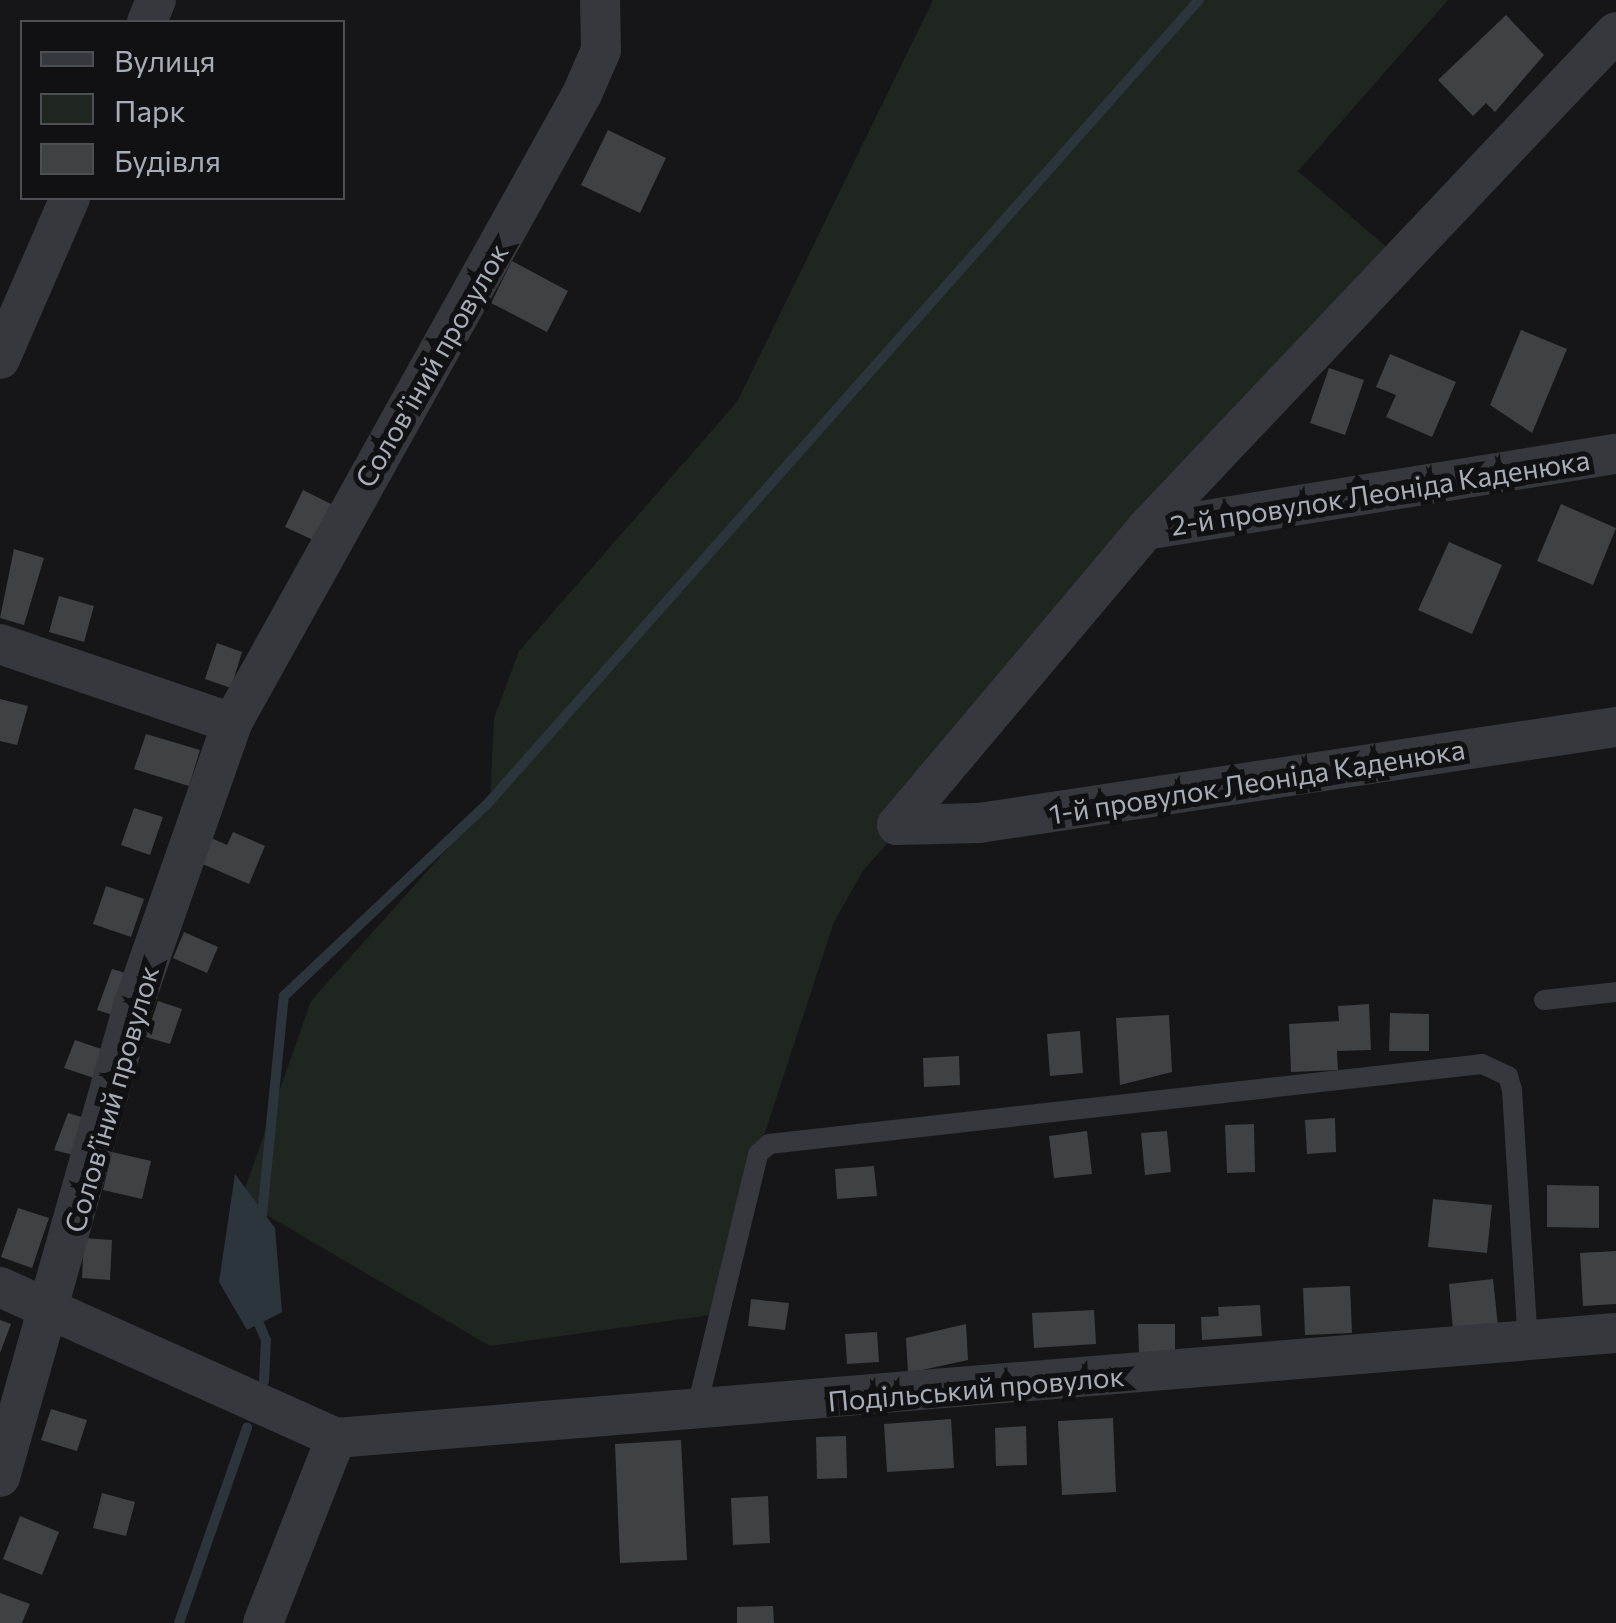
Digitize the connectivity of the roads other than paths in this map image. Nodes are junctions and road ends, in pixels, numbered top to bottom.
1 (600, 0) edge
2 (1616, 32) edge
3 (69, 200) edge
4 (0, 359) edge
5 (1616, 454) edge
6 (1145, 530) junction
7 (0, 644) edge
8 (232, 723) junction
9 (1616, 727) edge
10 (1616, 992) edge
11 (1544, 1000) dead end
12 (0, 1288) edge
13 (54, 1307) junction
14 (1616, 1334) edge
15 (1528, 1341) junction
16 (696, 1411) junction
17 (336, 1438) junction
18 (0, 1477) edge
19 (262, 1623) edge

1 - 8 street, Соловʼїний провулок
2 - 6 street
3 - 4 street
5 - 6 street, 2-й провулок Леоніда Каденюка
6 - 9 street, 1-й провулок Леоніда Каденюка
7 - 8 street
8 - 13 street, Соловʼїний провулок
10 - 11 lane
12 - 13 street
13 - 17 street
13 - 18 street, Соловʼїний провулок
14 - 15 street, Подільський провулок
15 - 16 street, Подільський провулок
15 - 16 lane
16 - 17 street, Подільський провулок
17 - 19 street

